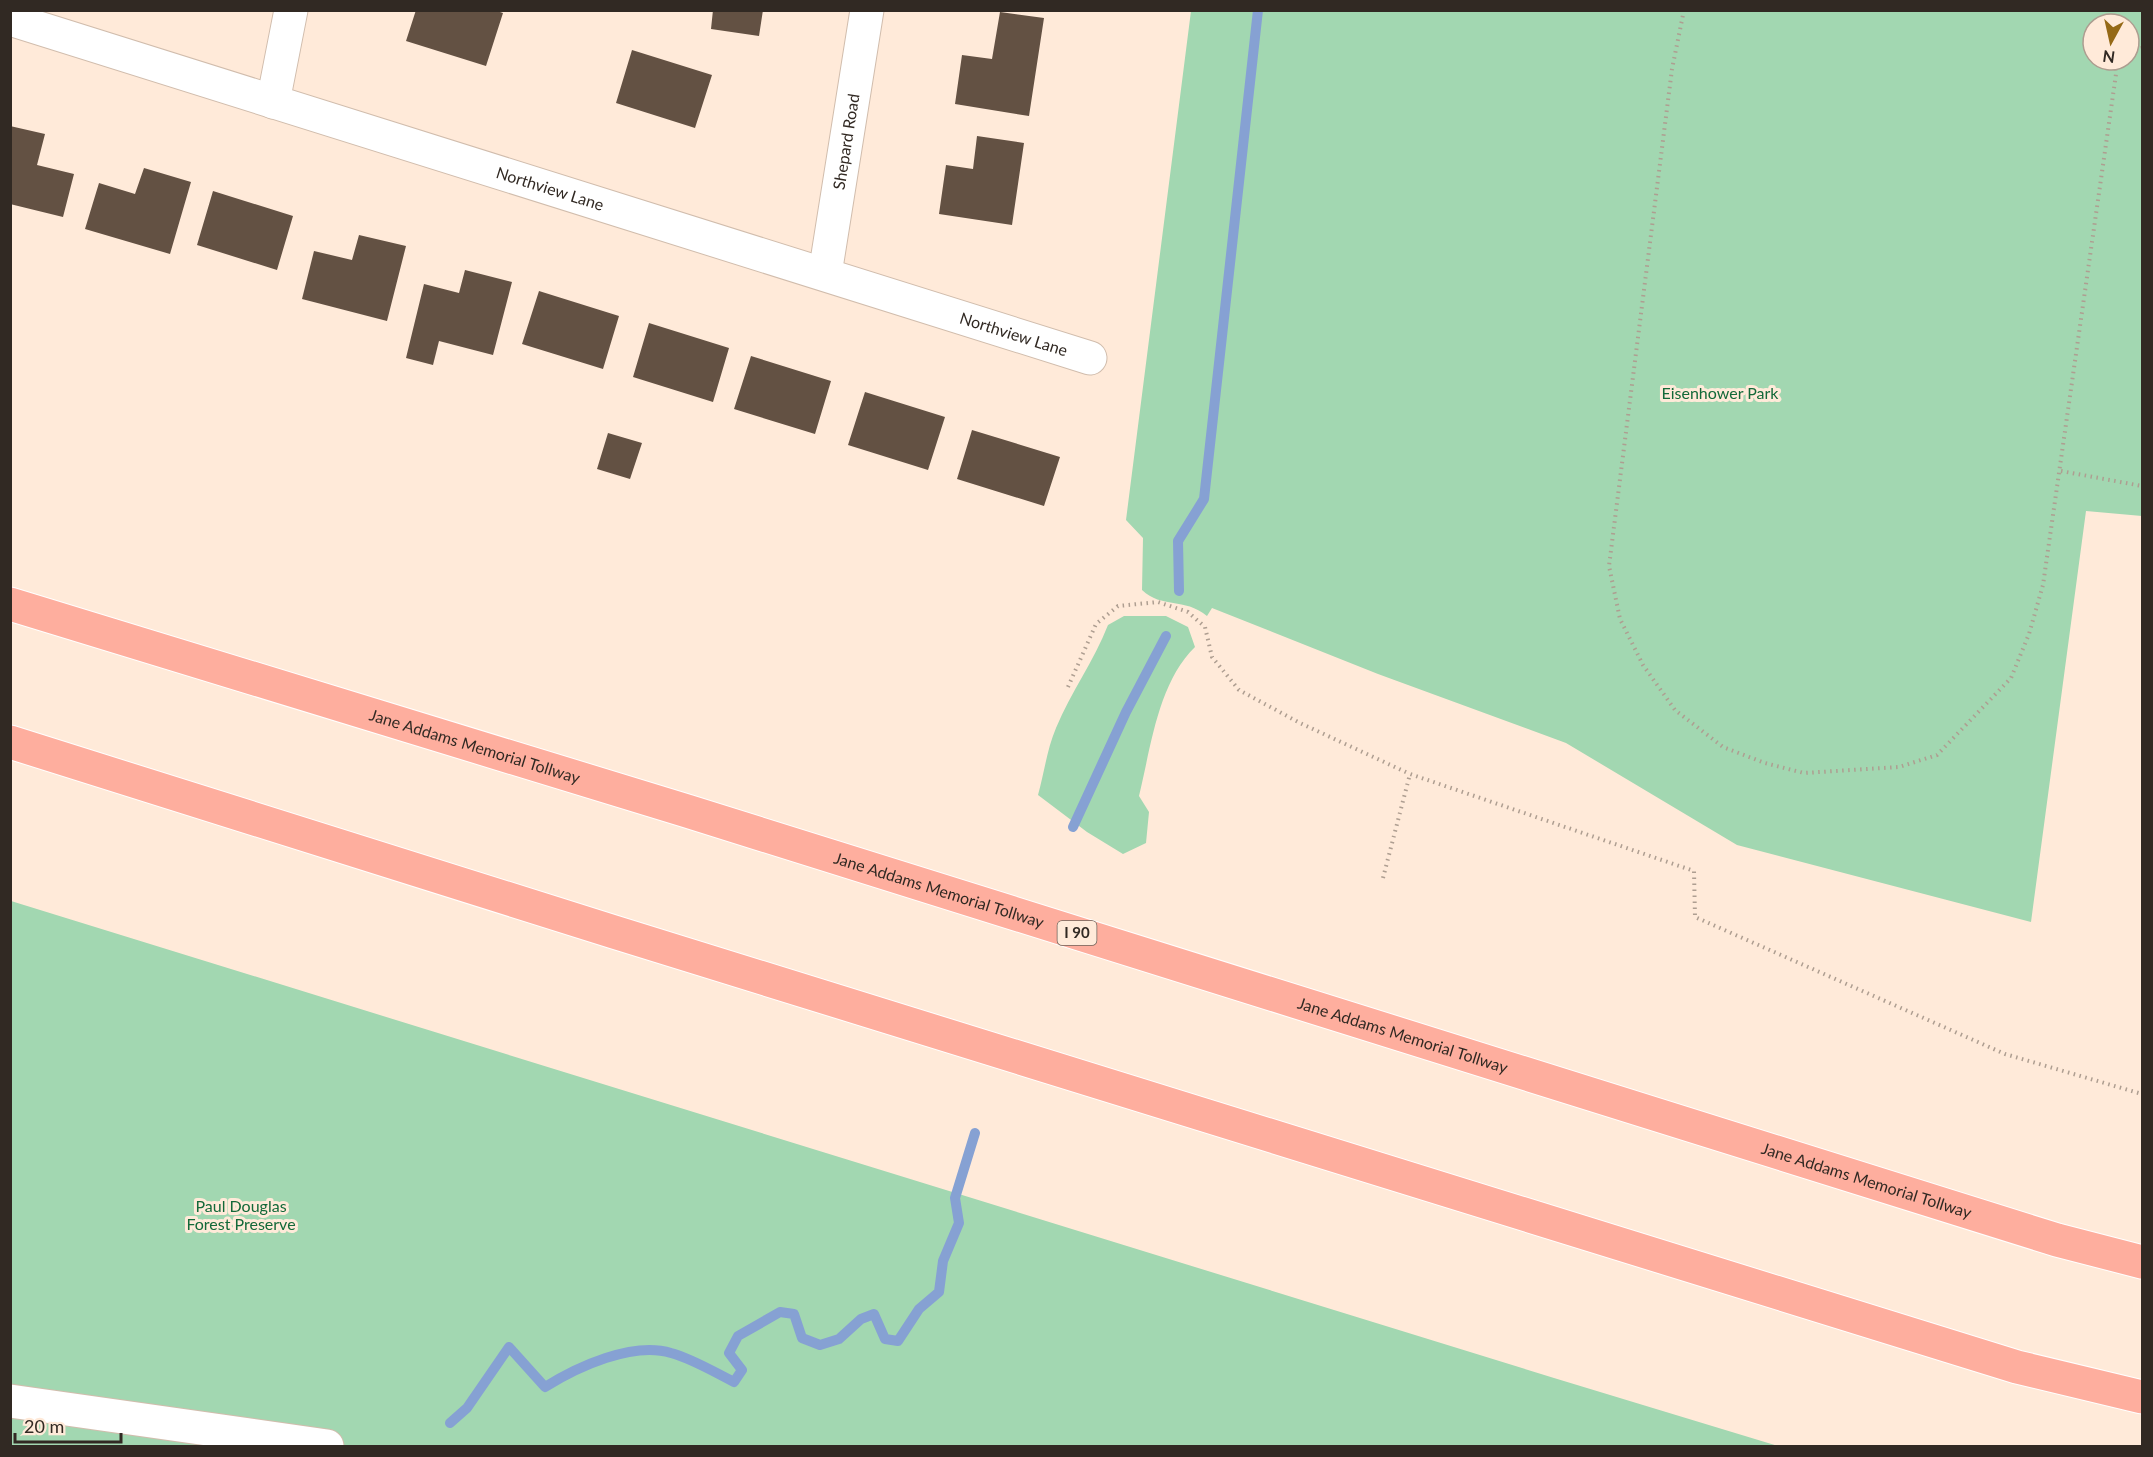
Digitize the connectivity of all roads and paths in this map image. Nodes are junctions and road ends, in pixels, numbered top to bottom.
1 (291, 10) edge
2 (867, 10) edge
3 (1684, 10) edge
4 (10, 19) edge
5 (2115, 72) edge
6 (273, 102) junction
7 (825, 274) junction
8 (1090, 357) dead end
9 (2061, 471) junction
10 (2142, 486) edge
11 (10, 604) edge
12 (1068, 687) dead end
13 (10, 742) edge
14 (1410, 774) junction
15 (1383, 878) dead end
16 (2142, 1094) edge
17 (2142, 1262) edge
18 (2142, 1397) edge
19 (10, 1401) edge
20 (327, 1446) edge

1 - 6 street
2 - 7 street, Shepard Road
3 - 9 path
4 - 6 street, Northview Lane
5 - 9 path
6 - 7 street, Northview Lane
7 - 8 street, Northview Lane
9 - 10 path
11 - 17 highway, Jane Addams Memorial Tollway / I 90
12 - 14 path
13 - 18 highway
14 - 15 path
14 - 16 path
19 - 20 street

